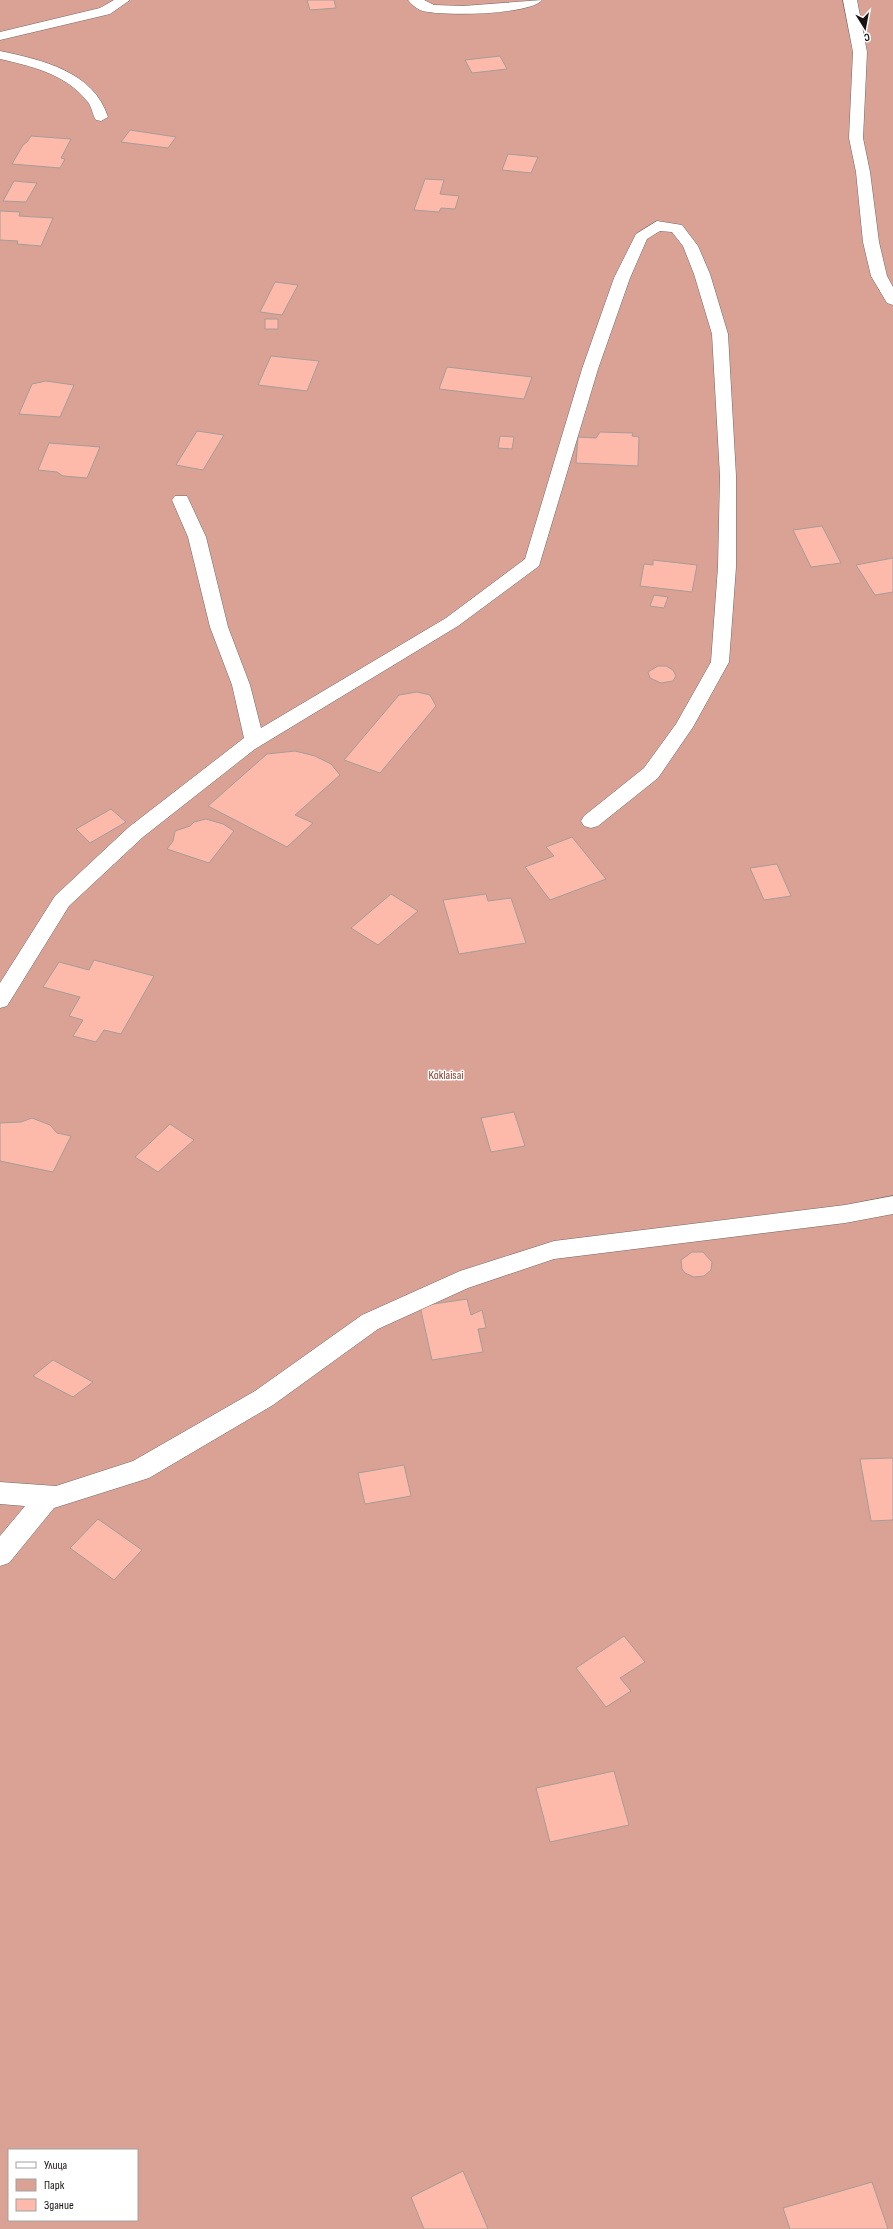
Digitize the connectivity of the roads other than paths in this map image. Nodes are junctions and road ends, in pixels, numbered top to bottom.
1 (123, 0) edge
2 (415, 0) edge
3 (535, 0) edge
4 (850, 0) edge
5 (0, 36) edge
6 (0, 55) edge
7 (101, 117) dead end
8 (893, 300) edge
9 (181, 500) dead end
10 (254, 740) junction
11 (591, 821) dead end
12 (0, 1000) edge
13 (893, 1205) edge
14 (0, 1493) edge
15 (48, 1497) junction
16 (0, 1555) edge

1 - 5 street
2 - 3 street
4 - 8 street
6 - 7 street
9 - 10 street
10 - 11 street
10 - 12 street
13 - 15 street
14 - 15 street
15 - 16 street

